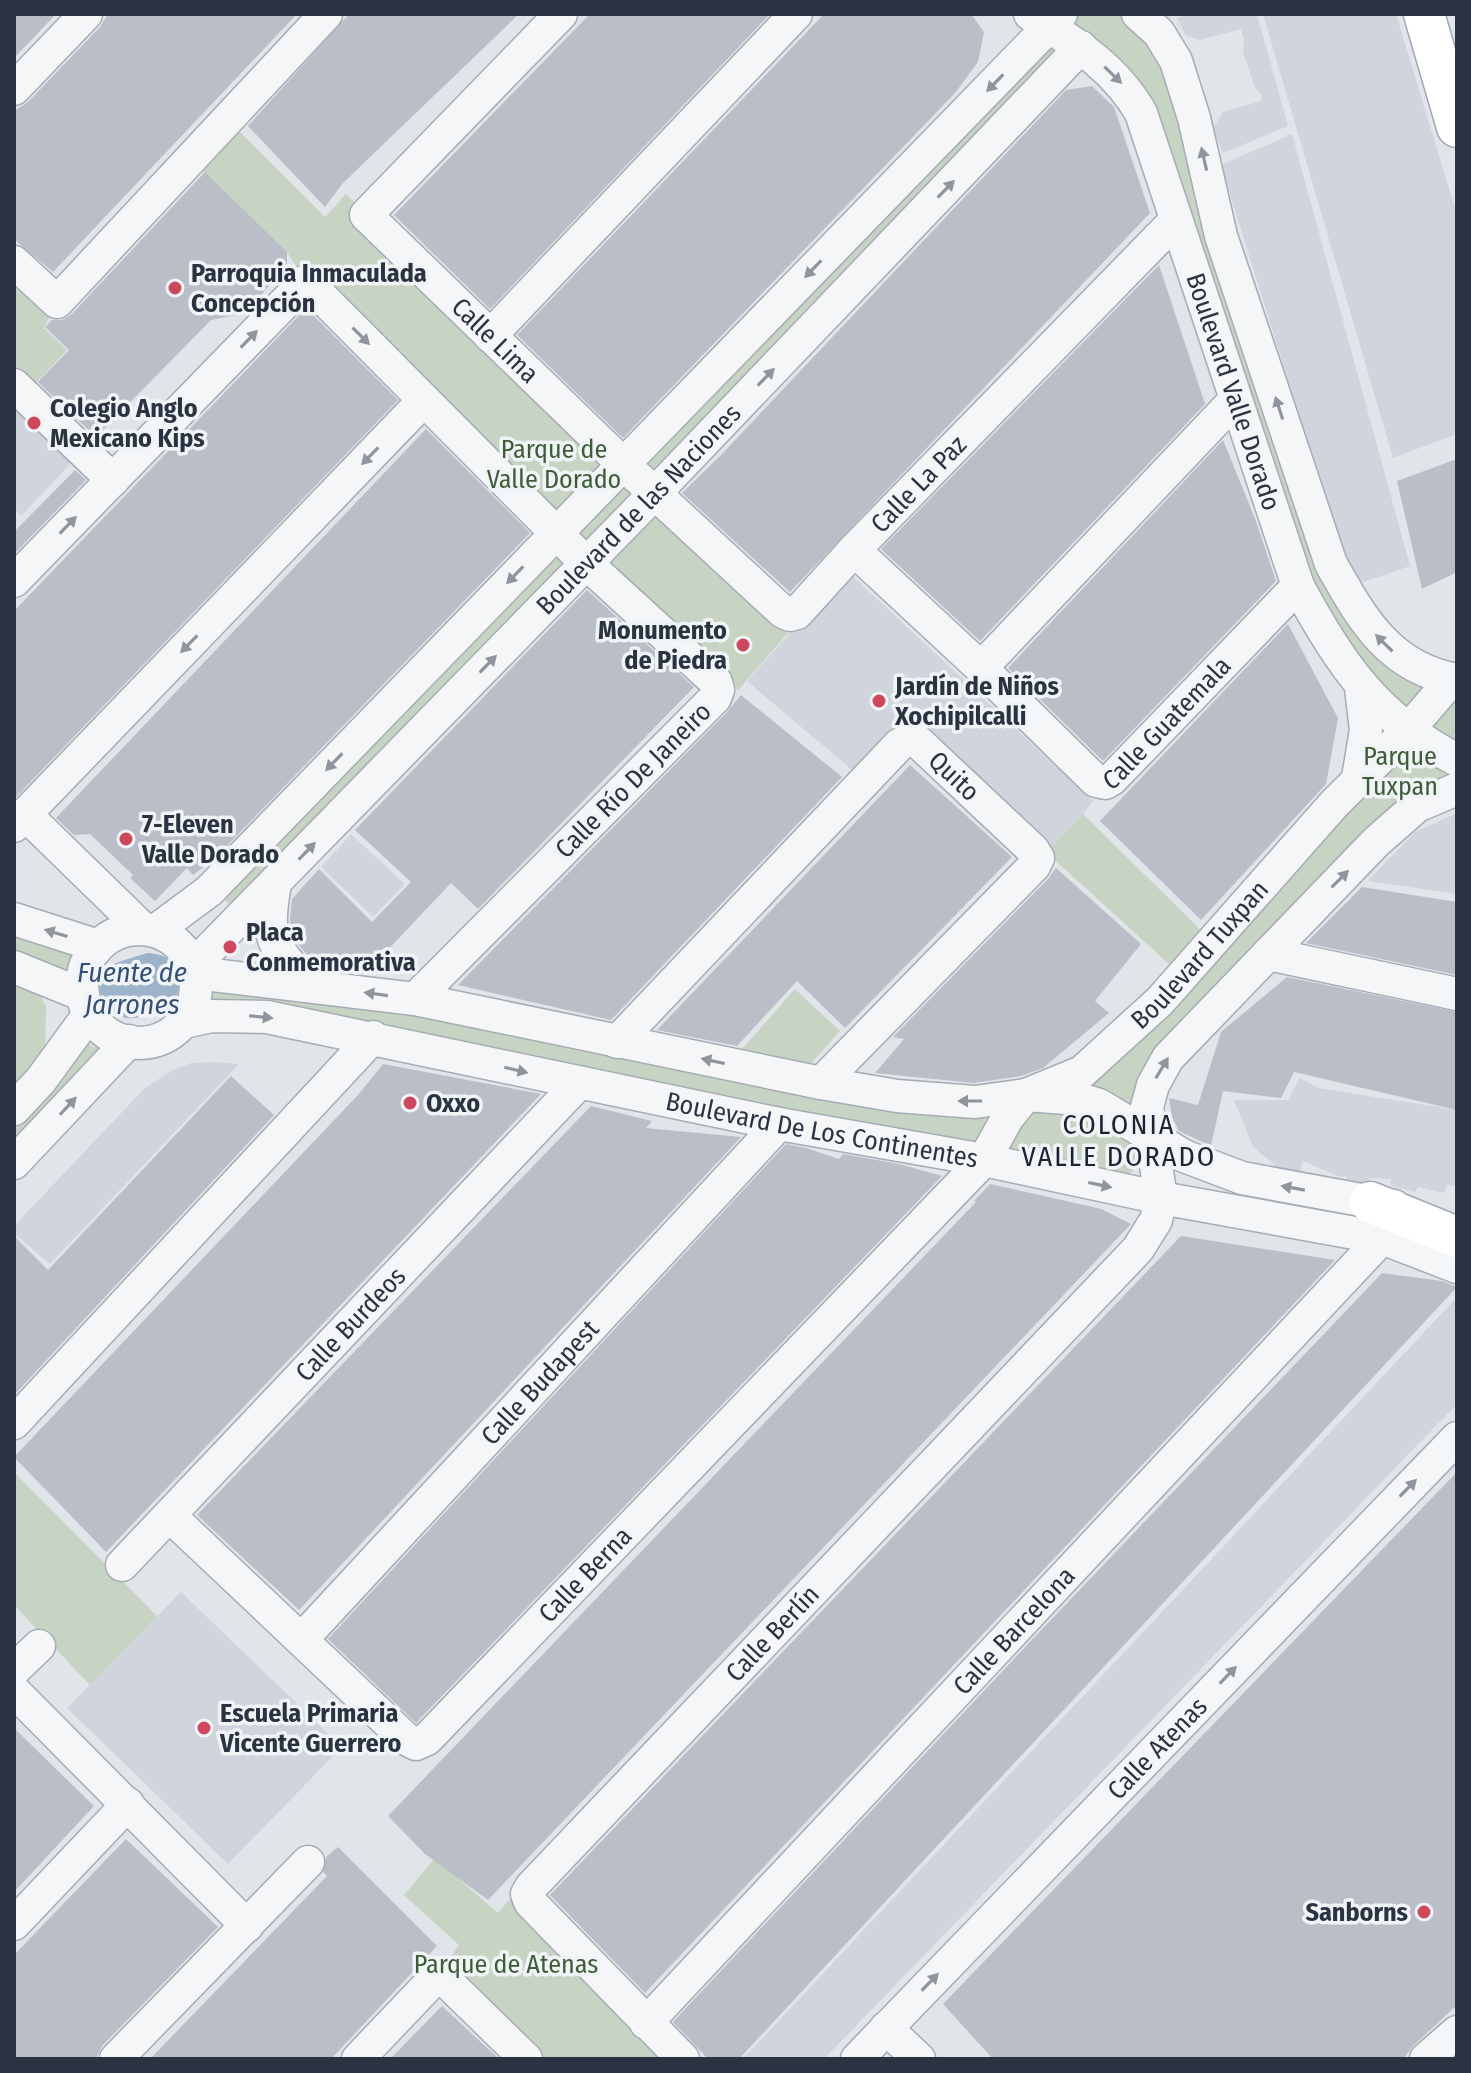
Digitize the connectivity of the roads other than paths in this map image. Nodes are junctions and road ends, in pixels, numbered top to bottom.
1 (86, 14) edge
2 (326, 14) edge
3 (561, 14) edge
4 (796, 14) edge
5 (1424, 14) edge
6 (1047, 18) edge
7 (1152, 20) edge
8 (1081, 47) junction
9 (14, 89) edge
10 (1189, 99) junction
11 (1454, 103) edge
12 (1141, 113) junction
13 (1176, 220) junction
14 (14, 262) edge
15 (490, 336) junction
16 (14, 385) edge
17 (424, 400) junction
18 (1235, 400) junction
19 (622, 463) junction
20 (113, 480) junction
21 (655, 493) junction
22 (556, 533) junction
23 (854, 550) junction
24 (586, 563) junction
25 (14, 581) edge
26 (1298, 586) junction
27 (981, 668) junction
28 (1454, 679) edge
29 (1361, 688) junction
30 (1408, 730) junction
31 (1457, 760) edge
32 (1358, 778) junction
33 (1457, 789) edge
34 (20, 820) edge
35 (275, 884) junction
36 (14, 919) edge
37 (149, 930) junction
38 (98, 946) junction
39 (1268, 954) junction
40 (14, 967) edge
41 (194, 969) junction
42 (310, 985) junction
43 (1457, 994) edge
44 (415, 999) junction
45 (86, 1004) junction
46 (184, 1022) junction
47 (373, 1037) junction
48 (129, 1041) junction
49 (617, 1042) junction
50 (821, 1083) junction
51 (578, 1084) junction
52 (1026, 1095) junction
53 (14, 1109) edge
54 (779, 1124) junction
55 (1150, 1137) junction
56 (984, 1160) junction
57 (14, 1163) edge
58 (1161, 1198) junction
59 (1457, 1218) edge
60 (1376, 1220) junction
61 (1457, 1237) edge
62 (1457, 1267) edge
63 (14, 1423) edge
64 (1457, 1438) edge
65 (170, 1516) junction
66 (122, 1565) dead end
67 (302, 1639) junction
68 (39, 1646) dead end
69 (14, 1670) edge
70 (14, 1691) edge
71 (128, 1804) junction
72 (308, 1862) dead end
73 (14, 1924) edge
74 (247, 1926) junction
75 (646, 2023) junction
76 (886, 2028) junction
77 (1457, 2032) edge
78 (116, 2059) edge
79 (358, 2059) edge
80 (526, 2059) edge
81 (683, 2059) edge
82 (857, 2059) edge
83 (919, 2059) edge
84 (1426, 2059) edge

1 - 9 street
2 - 14 street
3 - 15 street, Calle Lima
4 - 15 street
5 - 11 main road
6 - 8 street, Boulevard Valle Dorado
6 -> 19 street, Boulevard de las Naciones
7 - 10 street, Boulevard Valle Dorado
8 -> 12 street, Boulevard Valle Dorado
21 -> 8 street, Boulevard de las Naciones
10 - 12 street
28 -> 10 street, Boulevard Valle Dorado
12 - 13 street, Boulevard Valle Dorado
13 - 18 street, Boulevard Valle Dorado
13 - 23 street, Calle La Paz
15 - 19 street, Calle Lima
16 - 20 street
20 -> 17 street
17 - 22 street
17 -> 34 street
18 - 26 street, Boulevard Valle Dorado
18 - 27 street
19 - 21 street, Calle Lima
19 - 22 street, Boulevard de las Naciones
25 -> 20 street
21 - 23 street, Calle La Paz
21 - 24 street, Boulevard de las Naciones
22 - 24 street
22 -> 37 street, Boulevard de las Naciones
23 - 27 street, Calle Guatemala
35 -> 24 street, Boulevard de las Naciones
24 - 44 street, Calle Río De Janeiro
26 - 27 street, Calle Guatemala
26 - 29 street, Boulevard Valle Dorado
28 - 30 street, Boulevard Tuxpan
29 - 30 street, Boulevard Valle Dorado
29 - 32 street
30 - 31 street, Boulevard Valle Dorado
30 - 32 street, Boulevard Tuxpan
32 - 52 street, Boulevard Tuxpan
39 -> 33 street, Boulevard Tuxpan
34 - 37 street
35 - 41 street, Boulevard de las Naciones
35 - 42 street
38 -> 36 street
37 - 38 street
37 - 41 street
38 - 45 street
39 - 43 street
55 -> 39 street, Boulevard Tuxpan
40 - 45 street
41 - 42 street, Boulevard De Los Continentes
41 - 46 street
44 -> 42 street, Boulevard De Los Continentes
44 - 49 street, Boulevard De Los Continentes
45 - 48 street
45 - 53 street
46 -> 47 street, Boulevard De Los Continentes
46 - 48 street
47 -> 51 street, Boulevard De Los Continentes
47 - 63 street
57 -> 48 street
50 -> 49 street, Boulevard De Los Continentes
49 - 50 street, Quito
52 -> 50 street, Boulevard De Los Continentes
51 - 54 street, Boulevard De Los Continentes
51 - 65 street, Calle Burdeos
52 - 55 street, Boulevard De Los Continentes
52 - 56 street
54 - 56 street, Boulevard De Los Continentes
54 - 67 street, Calle Budapest
55 - 58 street, Boulevard Tuxpan
60 -> 55 street, Boulevard De Los Continentes
56 -> 58 street, Boulevard De Los Continentes
56 - 67 street, Calle Berna
58 - 60 street, Boulevard De Los Continentes
58 - 75 street, Calle Berlín
59 - 60 street, Boulevard De Los Continentes
60 - 61 main road
60 - 62 street, Boulevard De Los Continentes
60 - 75 street, Calle Barcelona
76 -> 64 street, Calle Atenas
65 - 66 street, Calle Burdeos
65 - 67 street, Calle Berna
68 - 69 street
70 - 71 street
71 - 73 street
71 - 74 street
72 - 74 street
74 - 78 street
75 - 81 street, Calle Berlín
76 - 82 street, Calle Atenas
76 - 83 street
77 - 84 street
79 - 80 street

